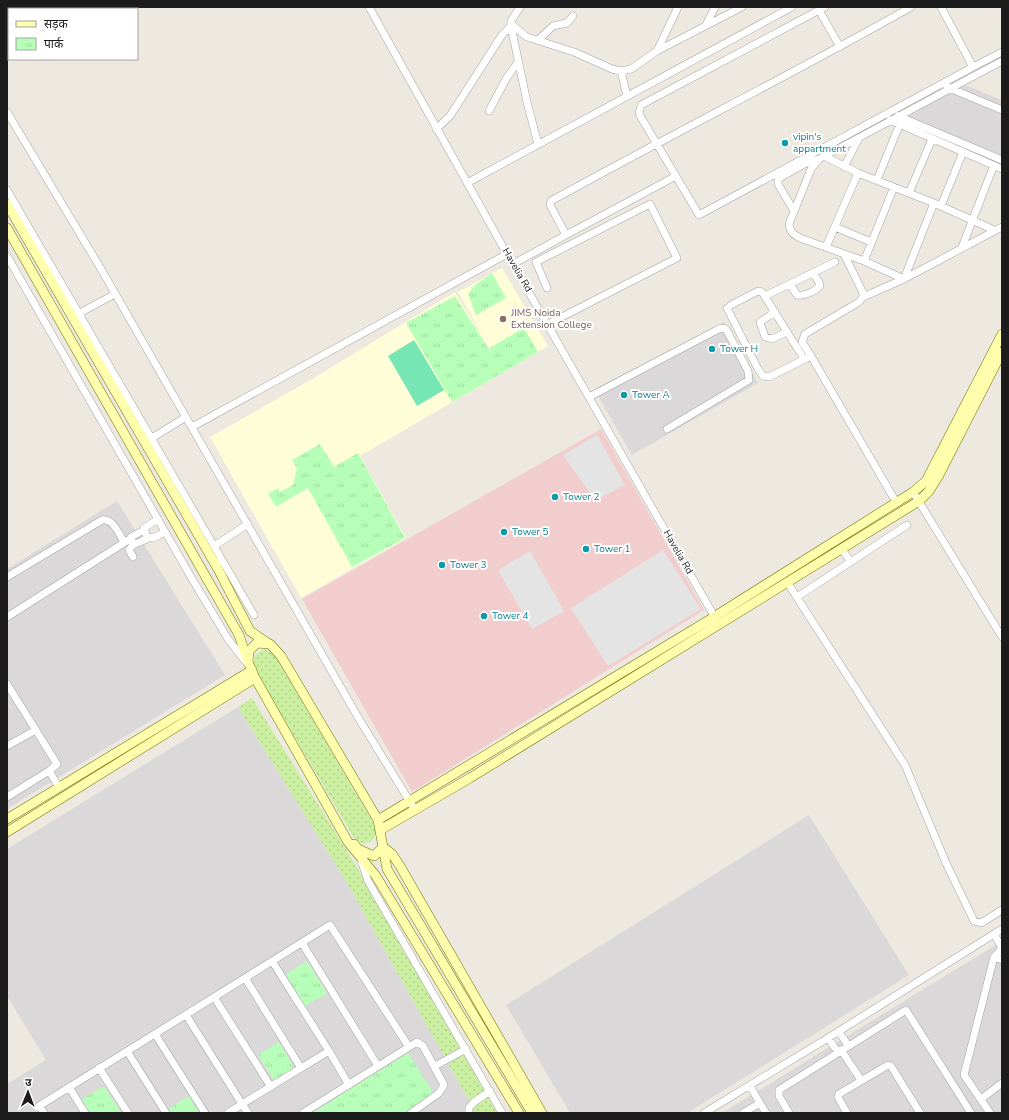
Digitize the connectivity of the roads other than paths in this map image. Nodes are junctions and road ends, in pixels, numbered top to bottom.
1 (369, 7) edge
2 (520, 7) edge
3 (678, 7) edge
4 (715, 7) edge
5 (742, 7) edge
6 (792, 7) edge
7 (911, 7) edge
8 (941, 7) edge
9 (822, 9) edge
10 (573, 16) dead end
11 (511, 25) junction
12 (706, 26) junction
13 (538, 40) junction
14 (840, 47) junction
15 (657, 51) junction
16 (1002, 52) edge
17 (1002, 61) edge
18 (518, 62) junction
19 (973, 67) junction
20 (621, 71) junction
21 (942, 84) junction
22 (950, 88) junction
23 (627, 96) junction
24 (1002, 110) edge
25 (489, 111) dead end
26 (7, 112) edge
27 (900, 119) junction
28 (436, 129) junction
29 (859, 138) junction
30 (932, 138) junction
31 (656, 143) junction
32 (538, 144) junction
33 (963, 152) junction
34 (821, 157) junction
35 (1002, 160) edge
36 (994, 165) junction
37 (844, 166) junction
38 (1002, 169) edge
39 (858, 173) junction
40 (676, 176) junction
41 (877, 180) junction
42 (468, 183) junction
43 (894, 187) junction
44 (7, 190) edge
45 (909, 193) junction
46 (7, 204) edge
47 (937, 205) junction
48 (794, 211) junction
49 (971, 220) junction
50 (835, 227) junction
51 (1002, 227) edge
52 (7, 228) edge
53 (994, 230) junction
54 (566, 235) junction
55 (872, 242) junction
56 (826, 247) junction
57 (962, 247) junction
58 (507, 254) junction
59 (844, 254) junction
60 (7, 256) edge
61 (864, 261) junction
62 (835, 262) dead end
63 (513, 264) junction
64 (813, 273) junction
65 (904, 279) junction
66 (790, 284) junction
67 (547, 288) dead end
68 (116, 294) junction
69 (765, 296) junction
70 (863, 297) junction
71 (775, 312) junction
72 (78, 314) junction
73 (548, 324) junction
74 (787, 332) junction
75 (1002, 334) edge
76 (1002, 352) edge
77 (808, 357) junction
78 (589, 397) junction
79 (186, 418) junction
80 (192, 427) junction
81 (667, 429) dead end
82 (152, 438) junction
83 (913, 492) junction
84 (919, 501) junction
85 (896, 502) junction
86 (158, 519) junction
87 (248, 524) junction
88 (907, 525) dead end
89 (144, 530) junction
90 (165, 532) junction
91 (149, 538) junction
92 (129, 542) junction
93 (214, 546) junction
94 (842, 548) junction
95 (132, 557) dead end
96 (218, 562) junction
97 (851, 562) junction
98 (203, 571) junction
99 (7, 577) edge
100 (191, 577) junction
101 (787, 582) junction
102 (797, 597) junction
103 (254, 615) dead end
104 (714, 616) junction
105 (7, 617) edge
106 (694, 634) junction
107 (1002, 637) edge
108 (270, 644) junction
109 (251, 669) junction
110 (7, 684) edge
111 (9, 693) edge
112 (36, 730) junction
113 (7, 746) edge
114 (48, 771) junction
115 (59, 787) junction
116 (7, 797) edge
117 (410, 802) junction
118 (415, 810) junction
119 (7, 820) edge
120 (378, 820) junction
121 (380, 830) junction
122 (7, 832) edge
123 (343, 833) junction
124 (384, 847) junction
125 (361, 860) junction
126 (1002, 910) edge
127 (1002, 930) edge
128 (994, 934) junction
129 (302, 942) junction
130 (1002, 948) edge
131 (994, 957) junction
132 (1002, 960) edge
133 (272, 961) junction
134 (245, 978) junction
135 (214, 997) junction
136 (186, 1015) junction
137 (839, 1032) junction
138 (155, 1034) junction
139 (828, 1038) junction
140 (848, 1045) junction
141 (409, 1047) junction
142 (466, 1049) junction
143 (838, 1049) junction
144 (328, 1050) junction
145 (127, 1051) junction
146 (378, 1066) junction
147 (435, 1066) junction
148 (99, 1068) junction
149 (301, 1068) junction
150 (861, 1080) junction
151 (1002, 1083) edge
152 (349, 1085) junction
153 (750, 1086) junction
154 (69, 1087) junction
155 (271, 1087) junction
156 (490, 1091) junction
157 (981, 1099) junction
158 (760, 1103) junction
159 (242, 1104) junction
160 (44, 1113) edge
161 (85, 1113) edge
162 (128, 1113) edge
163 (166, 1113) edge
164 (205, 1113) edge
165 (228, 1113) edge
166 (248, 1113) edge
167 (303, 1113) edge
168 (411, 1113) edge
169 (469, 1113) edge
170 (502, 1113) edge
171 (519, 1113) edge
172 (532, 1113) edge
173 (542, 1113) edge
174 (704, 1113) edge
175 (743, 1113) edge
176 (766, 1113) edge
177 (789, 1113) edge
178 (847, 1113) edge
179 (920, 1113) edge
180 (971, 1113) edge
181 (990, 1113) edge

1 - 28 street, Havelia Rd
2 - 11 street
3 - 15 street
4 - 12 street
5 - 12 street
6 - 23 street
7 - 14 street
8 - 19 street
9 - 14 street
9 - 31 street
10 - 13 street
11 - 13 street
11 - 18 street
11 - 28 street
12 - 15 street
13 - 20 street
14 - 31 street
15 - 20 street
16 - 19 street
17 - 22 street
18 - 25 street
18 - 32 street
19 - 21 street
20 - 23 street
21 - 22 street
21 - 40 street
22 - 24 street
22 - 27 street
23 - 32 street
26 - 68 street
27 - 29 street
27 - 30 street
27 - 35 street
27 - 41 street
28 - 42 street, Havelia Rd
29 - 34 street
29 - 37 street
30 - 33 street
30 - 45 street
31 - 40 street
31 - 54 street
32 - 42 street
33 - 36 street
33 - 47 street
34 - 37 street
34 - 48 street
34 - 48 street
36 - 38 street
36 - 49 street
37 - 39 street
39 - 41 street
39 - 50 street
40 - 54 street
41 - 43 street
42 - 58 street, Havelia Rd
43 - 45 street
43 - 55 street
44 - 72 street
45 - 47 street
46 - 96 street
47 - 49 street
47 - 65 street
48 - 56 street
49 - 53 street
49 - 57 street
50 - 55 street
50 - 56 street
51 - 53 street
52 - 98 street
53 - 57 street
54 - 63 street
55 - 61 street
56 - 59 street
57 - 65 street
58 - 63 street, Havelia Rd
58 - 80 street
59 - 61 street
59 - 70 street
60 - 86 street
61 - 65 street
62 - 64 street
63 - 73 street, Havelia Rd
64 - 66 street
64 - 66 street
65 - 70 street
66 - 69 street
67 - 73 street
68 - 72 street
68 - 79 street
69 - 71 street
69 - 77 street
70 - 77 street
71 - 74 street
71 - 74 street
72 - 82 street
73 - 78 street, Havelia Rd
74 - 77 street
75 - 83 street
76 - 84 street
77 - 85 street
78 - 81 street
78 - 104 street, Havelia Rd
79 - 80 street
79 - 82 street
80 - 87 street
82 - 93 street
83 - 84 street
83 - 85 street
84 - 94 street
84 - 107 street
85 - 104 street
86 - 89 street
86 - 90 street
87 - 93 street
87 - 117 street
88 - 97 street
89 - 91 street
89 - 92 street
90 - 91 street
90 - 100 street
91 - 92 street
92 - 95 street
92 - 99 street
92 - 105 street
93 - 96 street
94 - 97 street
94 - 101 street
96 - 103 street
96 - 108 street
97 - 102 street
98 - 100 street
98 - 109 street
100 - 109 street
101 - 102 street
101 - 106 street
102 - 126 street
104 - 106 street
106 - 117 street
106 - 118 street
108 - 109 street
108 - 120 street
109 - 115 street
109 - 122 street
109 - 123 street
110 - 111 street
111 - 112 street
112 - 113 street
112 - 114 street
114 - 115 street
114 - 116 street
115 - 119 street
117 - 118 street
117 - 120 street
118 - 121 street
120 - 121 street
121 - 124 street
123 - 124 street
123 - 125 street
124 - 172 street
124 - 173 street
125 - 142 street
125 - 171 street
127 - 128 street
128 - 130 street
128 - 137 street
129 - 133 street
129 - 141 street
129 - 146 street
130 - 131 street
131 - 132 street
131 - 157 street
133 - 134 street
133 - 144 street
134 - 135 street
134 - 149 street
135 - 136 street
135 - 155 street
136 - 138 street
136 - 159 street
137 - 139 street
137 - 140 street
138 - 145 street
138 - 164 street
139 - 143 street
139 - 153 street
140 - 143 street
140 - 180 street
141 - 146 street
141 - 147 street
142 - 147 street
142 - 156 street
143 - 150 street
143 - 177 street
144 - 149 street
144 - 152 street
145 - 148 street
145 - 163 street
146 - 152 street
147 - 168 street
148 - 154 street
148 - 162 street
149 - 155 street
150 - 178 street
150 - 179 street
151 - 157 street
152 - 167 street
153 - 158 street
153 - 174 street
154 - 160 street
154 - 161 street
155 - 159 street
156 - 169 street
156 - 170 street
157 - 181 street
158 - 175 street
158 - 176 street
159 - 165 street
159 - 166 street

